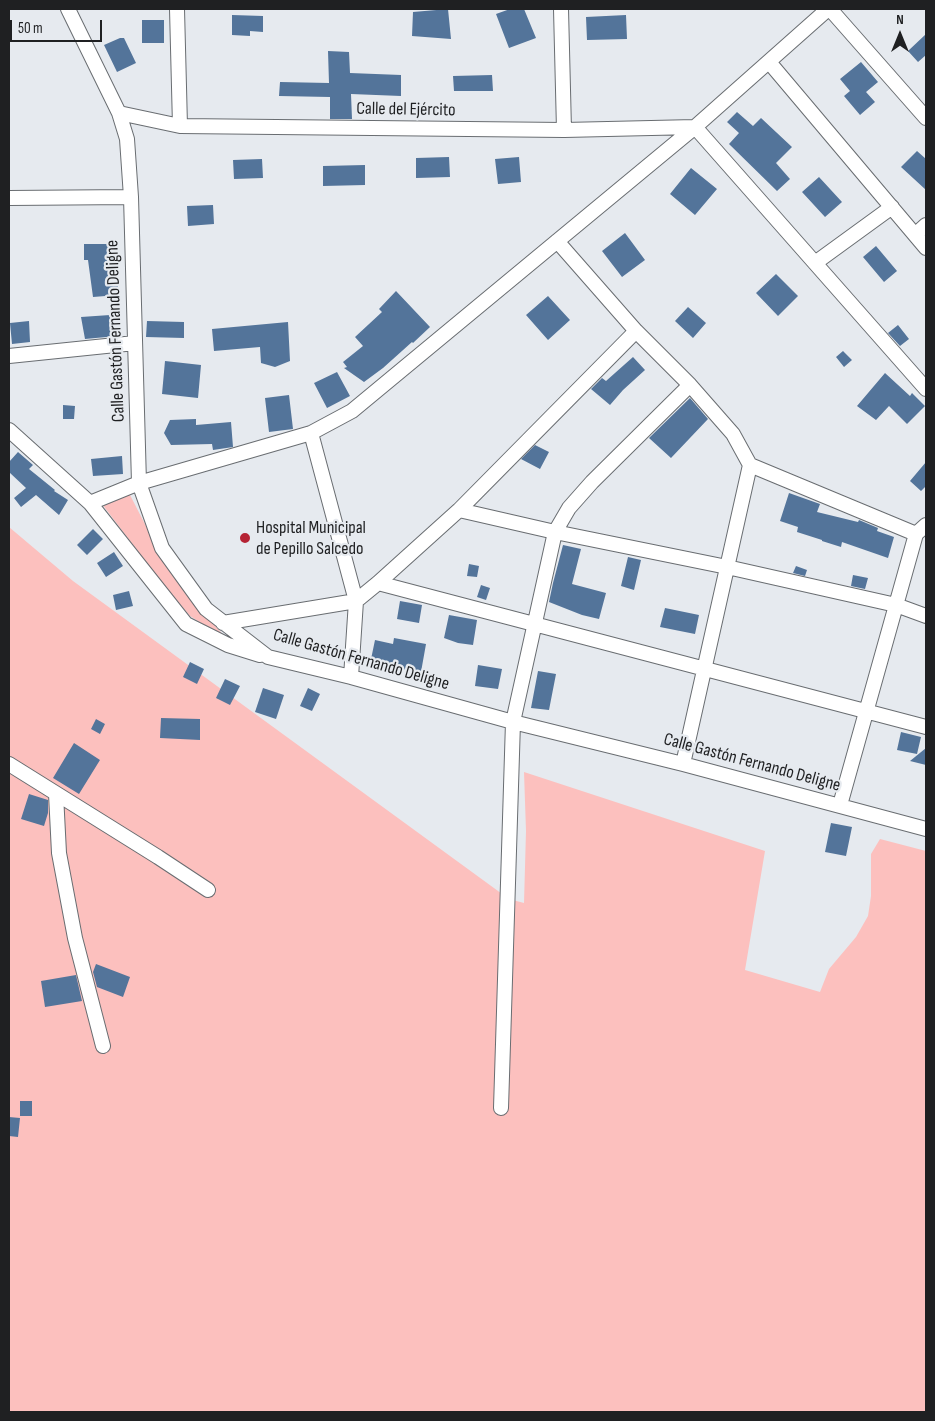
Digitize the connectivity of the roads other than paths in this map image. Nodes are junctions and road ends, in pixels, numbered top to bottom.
1 (68, 9) edge
2 (177, 9) edge
3 (562, 9) edge
4 (829, 9) edge
5 (769, 62) junction
6 (119, 113) junction
7 (926, 118) edge
8 (180, 126) junction
9 (695, 127) junction
10 (564, 130) junction
11 (131, 197) junction
12 (9, 198) edge
13 (892, 207) junction
14 (926, 225) edge
15 (915, 235) junction
16 (557, 241) junction
17 (926, 248) edge
18 (815, 263) junction
19 (636, 331) junction
20 (135, 343) junction
21 (9, 356) edge
22 (690, 385) junction
23 (926, 389) edge
24 (9, 430) edge
25 (311, 433) junction
26 (750, 465) junction
27 (139, 482) junction
28 (90, 503) junction
29 (458, 510) junction
30 (921, 530) edge
31 (556, 532) junction
32 (727, 567) junction
33 (378, 583) junction
34 (356, 601) junction
35 (896, 605) junction
36 (926, 616) edge
37 (223, 622) junction
38 (535, 624) junction
39 (268, 657) junction
40 (704, 669) junction
41 (351, 677) junction
42 (866, 711) junction
43 (513, 722) junction
44 (926, 727) edge
45 (9, 764) edge
46 (683, 764) junction
47 (56, 794) junction
48 (840, 805) junction
49 (926, 829) edge
50 (208, 890) dead end
51 (103, 1046) dead end
52 (501, 1108) dead end

1 - 6 street, Calle Gastón Fernando Deligne
2 - 8 street
3 - 10 street
4 - 5 street
4 - 7 street
5 - 9 street
5 - 13 street
6 - 8 street, Calle del Ejército
6 - 11 street, Calle Gastón Fernando Deligne
8 - 10 street, Calle del Ejército
9 - 10 street, Calle del Ejército
9 - 16 street
9 - 18 street
11 - 12 street
11 - 20 street, Calle Gastón Fernando Deligne
13 - 15 street
13 - 18 street
14 - 15 street
15 - 17 street
16 - 19 street
16 - 25 street
18 - 23 street
19 - 22 street
19 - 29 street
20 - 21 street
20 - 27 street, Calle Gastón Fernando Deligne
22 - 26 street
22 - 31 street
24 - 28 street
25 - 27 street
25 - 34 street
26 - 30 street
26 - 32 street
27 - 28 street
27 - 37 street, Calle Gastón Fernando Deligne
28 - 39 street
29 - 31 street
29 - 33 street
30 - 35 street
31 - 32 street
31 - 38 street
32 - 35 street
32 - 40 street
33 - 34 street
33 - 38 street
34 - 37 street
34 - 41 street
35 - 36 street
35 - 42 street
37 - 39 street, Calle Gastón Fernando Deligne
38 - 40 street
38 - 43 street
39 - 41 street, Calle Gastón Fernando Deligne
40 - 42 street
40 - 46 street
41 - 43 street, Calle Gastón Fernando Deligne
42 - 44 street
42 - 48 street
43 - 46 street, Calle Gastón Fernando Deligne
43 - 52 street
45 - 47 street
46 - 48 street, Calle Gastón Fernando Deligne
47 - 50 street
47 - 51 street
48 - 49 street, Calle Gastón Fernando Deligne

